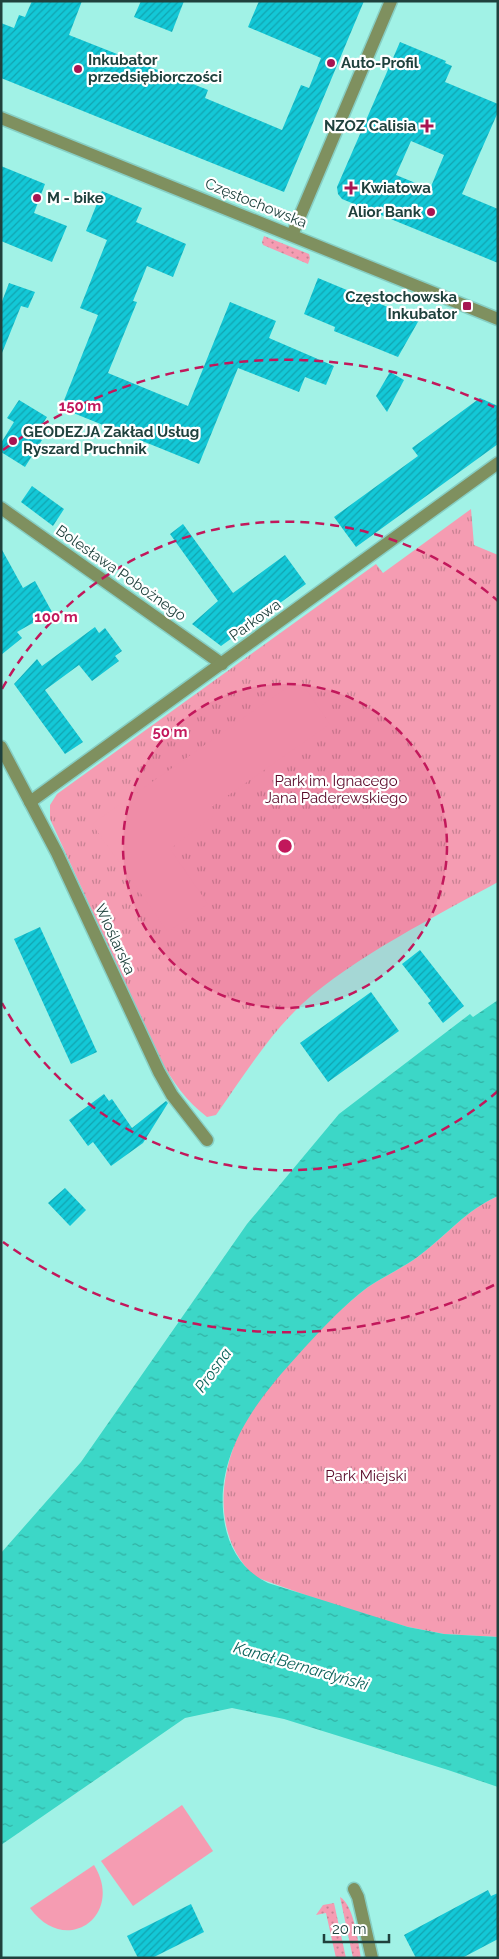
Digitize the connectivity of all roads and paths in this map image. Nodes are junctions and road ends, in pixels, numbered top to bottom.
1 (391, 1) edge
2 (1, 118) edge
3 (292, 235) junction
4 (498, 319) edge
5 (498, 463) edge
6 (1, 508) edge
7 (222, 664) junction
8 (1, 747) edge
9 (30, 802) junction
10 (207, 1140) dead end
11 (354, 1889) dead end
12 (372, 1958) edge

1 - 3 street
2 - 3 street, Częstochowska
3 - 4 street, Częstochowska
5 - 7 street, Parkowa
6 - 7 street, Bolesława Pobożnego
7 - 9 street, Parkowa
8 - 9 street, Wioślarska
9 - 10 street, Wioślarska
11 - 12 street

